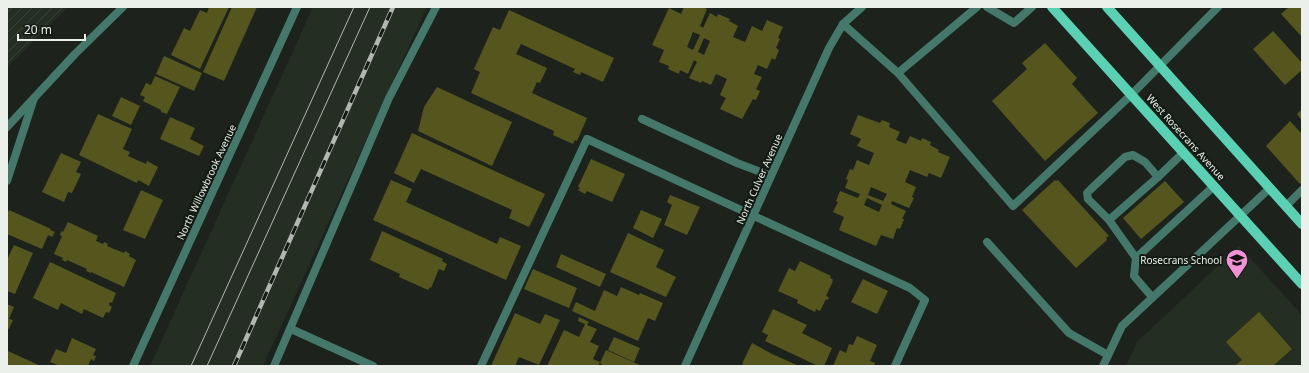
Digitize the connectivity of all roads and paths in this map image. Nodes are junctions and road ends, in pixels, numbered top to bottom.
1 (123, 7) edge
2 (297, 7) edge
3 (436, 7) edge
4 (862, 7) edge
5 (977, 7) edge
6 (987, 7) edge
7 (1032, 7) edge
8 (1052, 7) edge
9 (1107, 7) edge
10 (1218, 7) edge
11 (843, 24) junction
12 (1159, 66) junction
13 (898, 73) junction
14 (1131, 95) junction
15 (34, 98) junction
16 (642, 119) dead end
17 (7, 128) edge
18 (1184, 152) junction
19 (771, 176) junction
20 (1158, 177) junction
21 (7, 181) edge
22 (1214, 186) junction
23 (1270, 188) junction
24 (1302, 190) edge
25 (1286, 206) junction
26 (1240, 215) junction
27 (753, 216) junction
28 (1110, 220) junction
29 (1302, 224) edge
30 (986, 242) dead end
31 (1136, 258) junction
32 (1302, 284) edge
33 (1152, 297) junction
34 (291, 329) junction
35 (1108, 356) junction
36 (133, 366) edge
37 (274, 366) edge
38 (373, 366) edge
39 (481, 366) edge
40 (685, 366) edge
41 (895, 366) edge
42 (1103, 366) edge

1 - 15 street
2 - 36 street, North Willowbrook Avenue
3 - 34 street
4 - 11 street, North Culver Avenue
5 - 13 street
6 - 7 street
8 - 14 main road, West Rosecrans Avenue
9 - 12 main road
10 - 12 street
11 - 13 street
11 - 19 street, North Culver Avenue
12 - 14 street
12 - 23 main road
13 - 14 street
14 - 18 main road, West Rosecrans Avenue
15 - 17 street
15 - 21 street
16 - 19 street
18 - 20 street
18 - 22 main road, West Rosecrans Avenue
19 - 27 street, North Culver Avenue
20 - 28 street
20 - 28 street
22 - 26 main road, West Rosecrans Avenue
22 - 31 street
23 - 25 main road
23 - 26 street
24 - 25 street
25 - 29 main road
26 - 32 main road, West Rosecrans Avenue
26 - 33 street
27 - 39 street
27 - 40 street, North Culver Avenue
27 - 41 street
28 - 31 street
30 - 35 street
31 - 33 street
33 - 35 street
34 - 37 street
34 - 38 street
35 - 42 street

